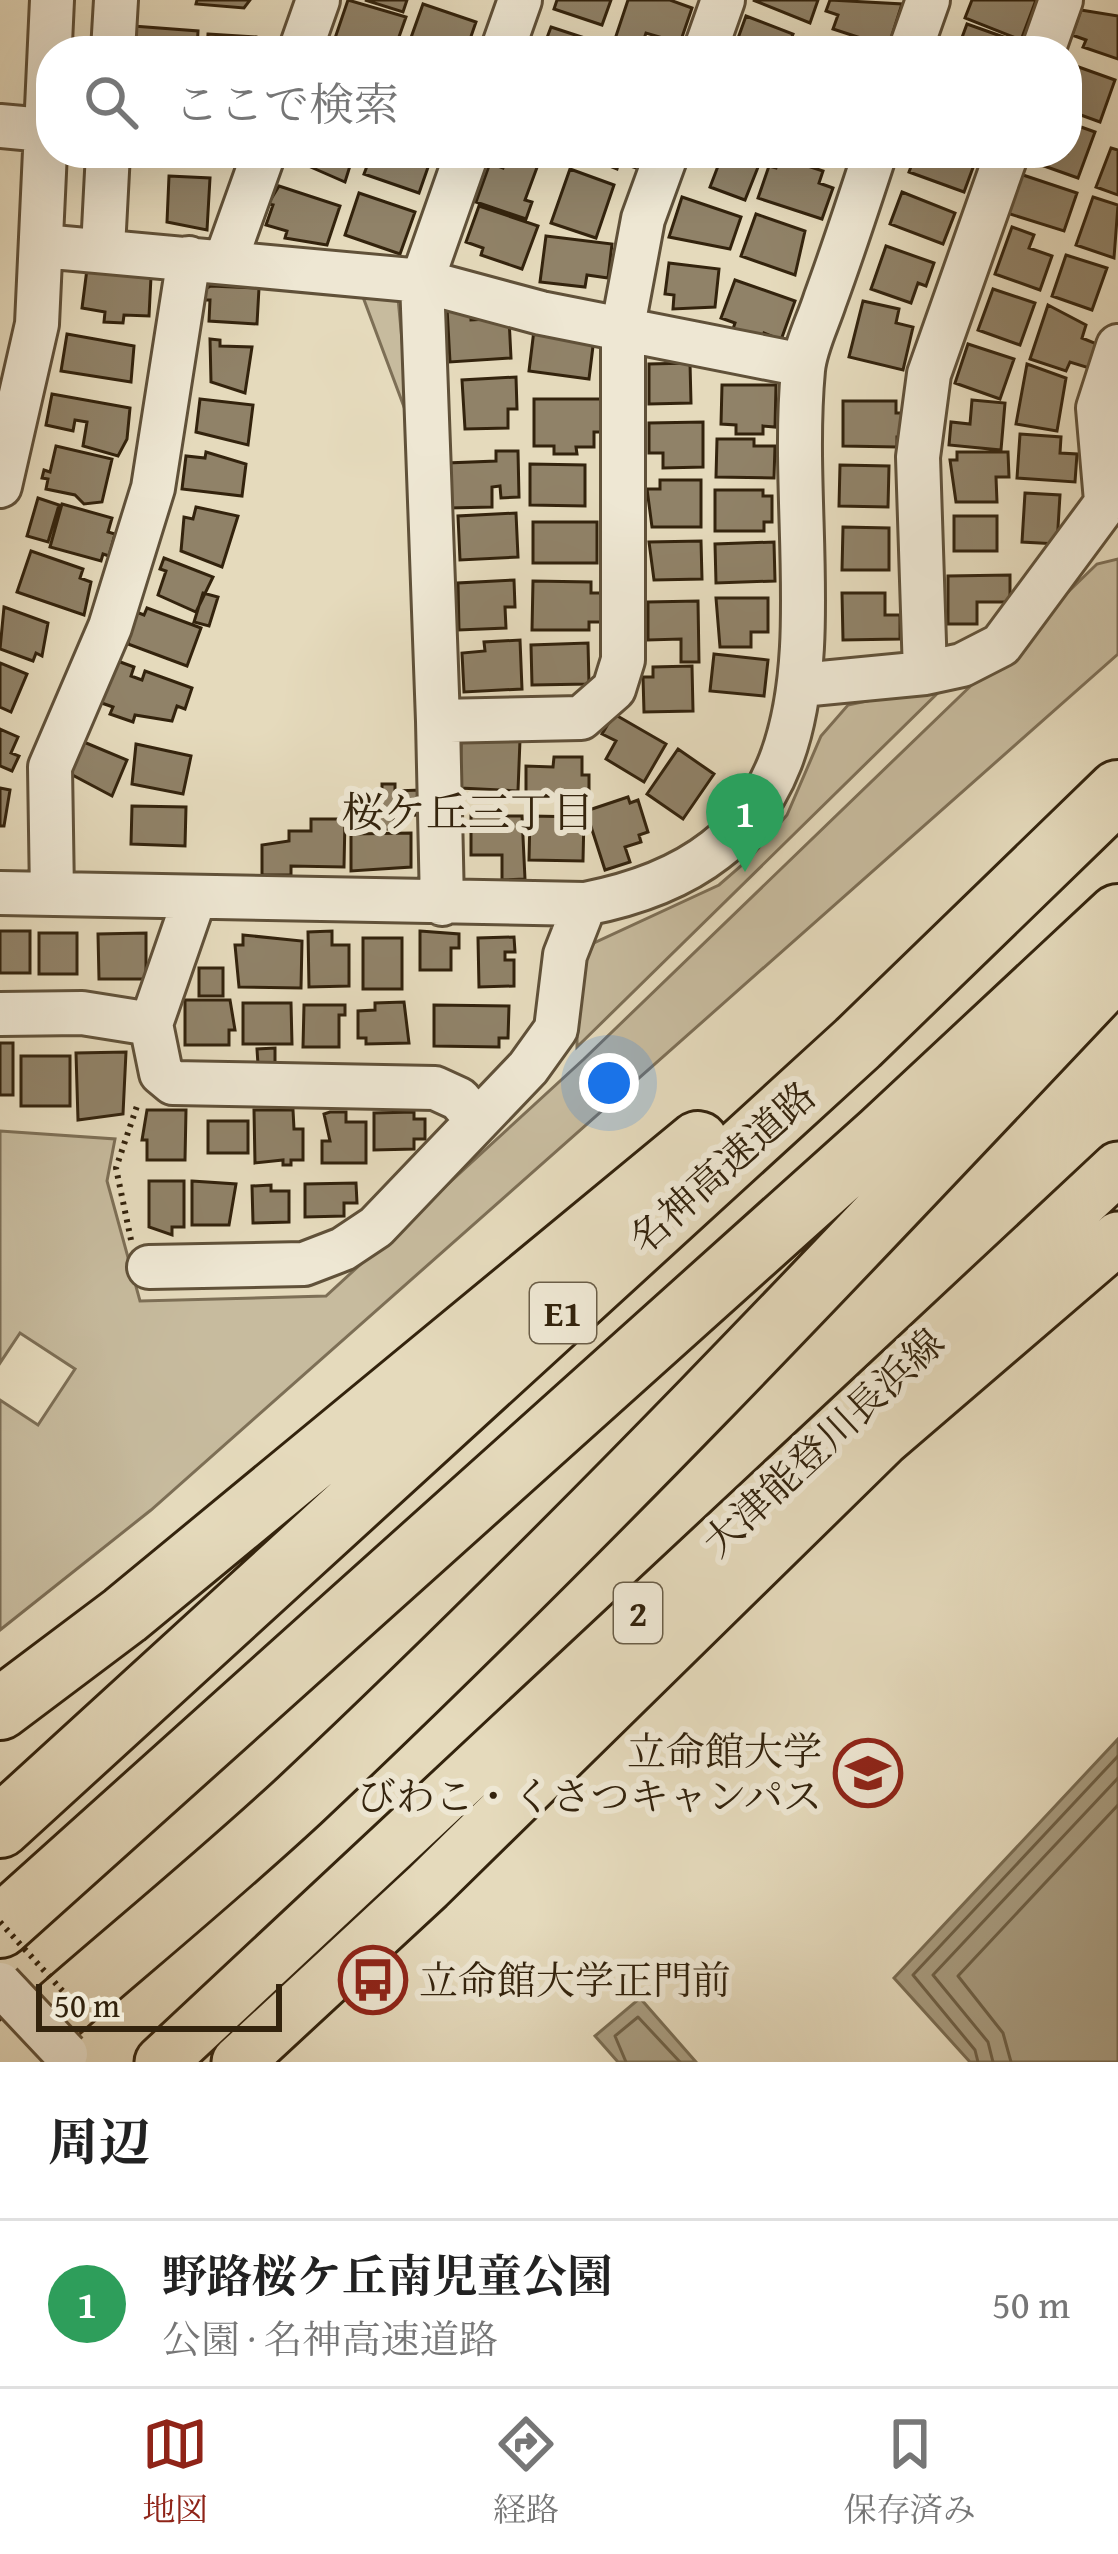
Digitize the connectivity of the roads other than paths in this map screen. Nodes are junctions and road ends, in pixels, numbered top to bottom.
1 (52, 0) edge
2 (116, 0) edge
3 (318, 0) edge
4 (520, 0) edge
5 (723, 0) edge
6 (928, 0) edge
7 (1061, 0) edge
8 (50, 36) edge
9 (114, 36) edge
10 (305, 36) edge
11 (507, 36) edge
12 (710, 36) edge
13 (915, 36) edge
14 (1048, 36) edge
15 (0, 126) edge
16 (36, 129) edge
17 (43, 168) edge
18 (107, 168) edge
19 (255, 168) edge
20 (462, 168) edge
21 (662, 168) edge
22 (870, 168) edge
23 (1002, 168) edge
24 (42, 246) junction
25 (103, 248) junction
26 (207, 260) junction
27 (422, 281) junction
28 (623, 326) junction
29 (1118, 346) edge
30 (15, 347) edge
31 (802, 365) junction
32 (0, 486) edge
33 (1112, 494) edge
34 (925, 673) junction
35 (801, 685) junction
36 (438, 721) junction
37 (1118, 790) edge
38 (0, 893) edge
39 (52, 894) junction
40 (195, 897) junction
41 (442, 904) junction
42 (584, 904) junction
43 (1118, 914) edge
44 (1118, 966) edge
45 (0, 1014) edge
46 (151, 1024) junction
47 (858, 1042) junction
48 (476, 1118) junction
49 (1118, 1168) edge
50 (1118, 1238) edge
51 (149, 1268) road end
52 (0, 1709) edge
53 (0, 1827) edge
54 (0, 1924) edge
55 (0, 1984) edge
56 (70, 2058) edge
57 (0, 2062) edge
58 (161, 2062) edge
59 (238, 2062) edge

1 - 8 street
2 - 9 street
3 - 10 street
4 - 11 street
5 - 12 street
6 - 13 street
7 - 14 street
15 - 16 street
17 - 24 street
18 - 25 street
19 - 26 street
20 - 27 street
21 - 28 street
22 - 31 street
23 - 34 street
24 - 25 street
24 - 30 street
25 - 26 street
26 - 27 street
26 - 39 street
27 - 28 street
27 - 36 street
28 - 31 street
28 - 36 street
29 - 33 street
30 - 32 street
31 - 35 street
33 - 34 street
34 - 35 street
35 - 42 street
36 - 41 street
37 - 47 highway, 名神高速道路 / E1
38 - 39 street
39 - 40 street
40 - 41 street
40 - 46 street
41 - 42 street
42 - 48 street
43 - 54 highway, E1
44 - 57 highway
45 - 46 street
46 - 48 street
47 - 52 highway
47 - 53 highway, 名神高速道路 / E1
48 - 51 street
49 - 58 main road, 大津能登川長浜線 / 2
50 - 59 main road, 大津能登川長浜線 / 2
55 - 56 street, bridge

